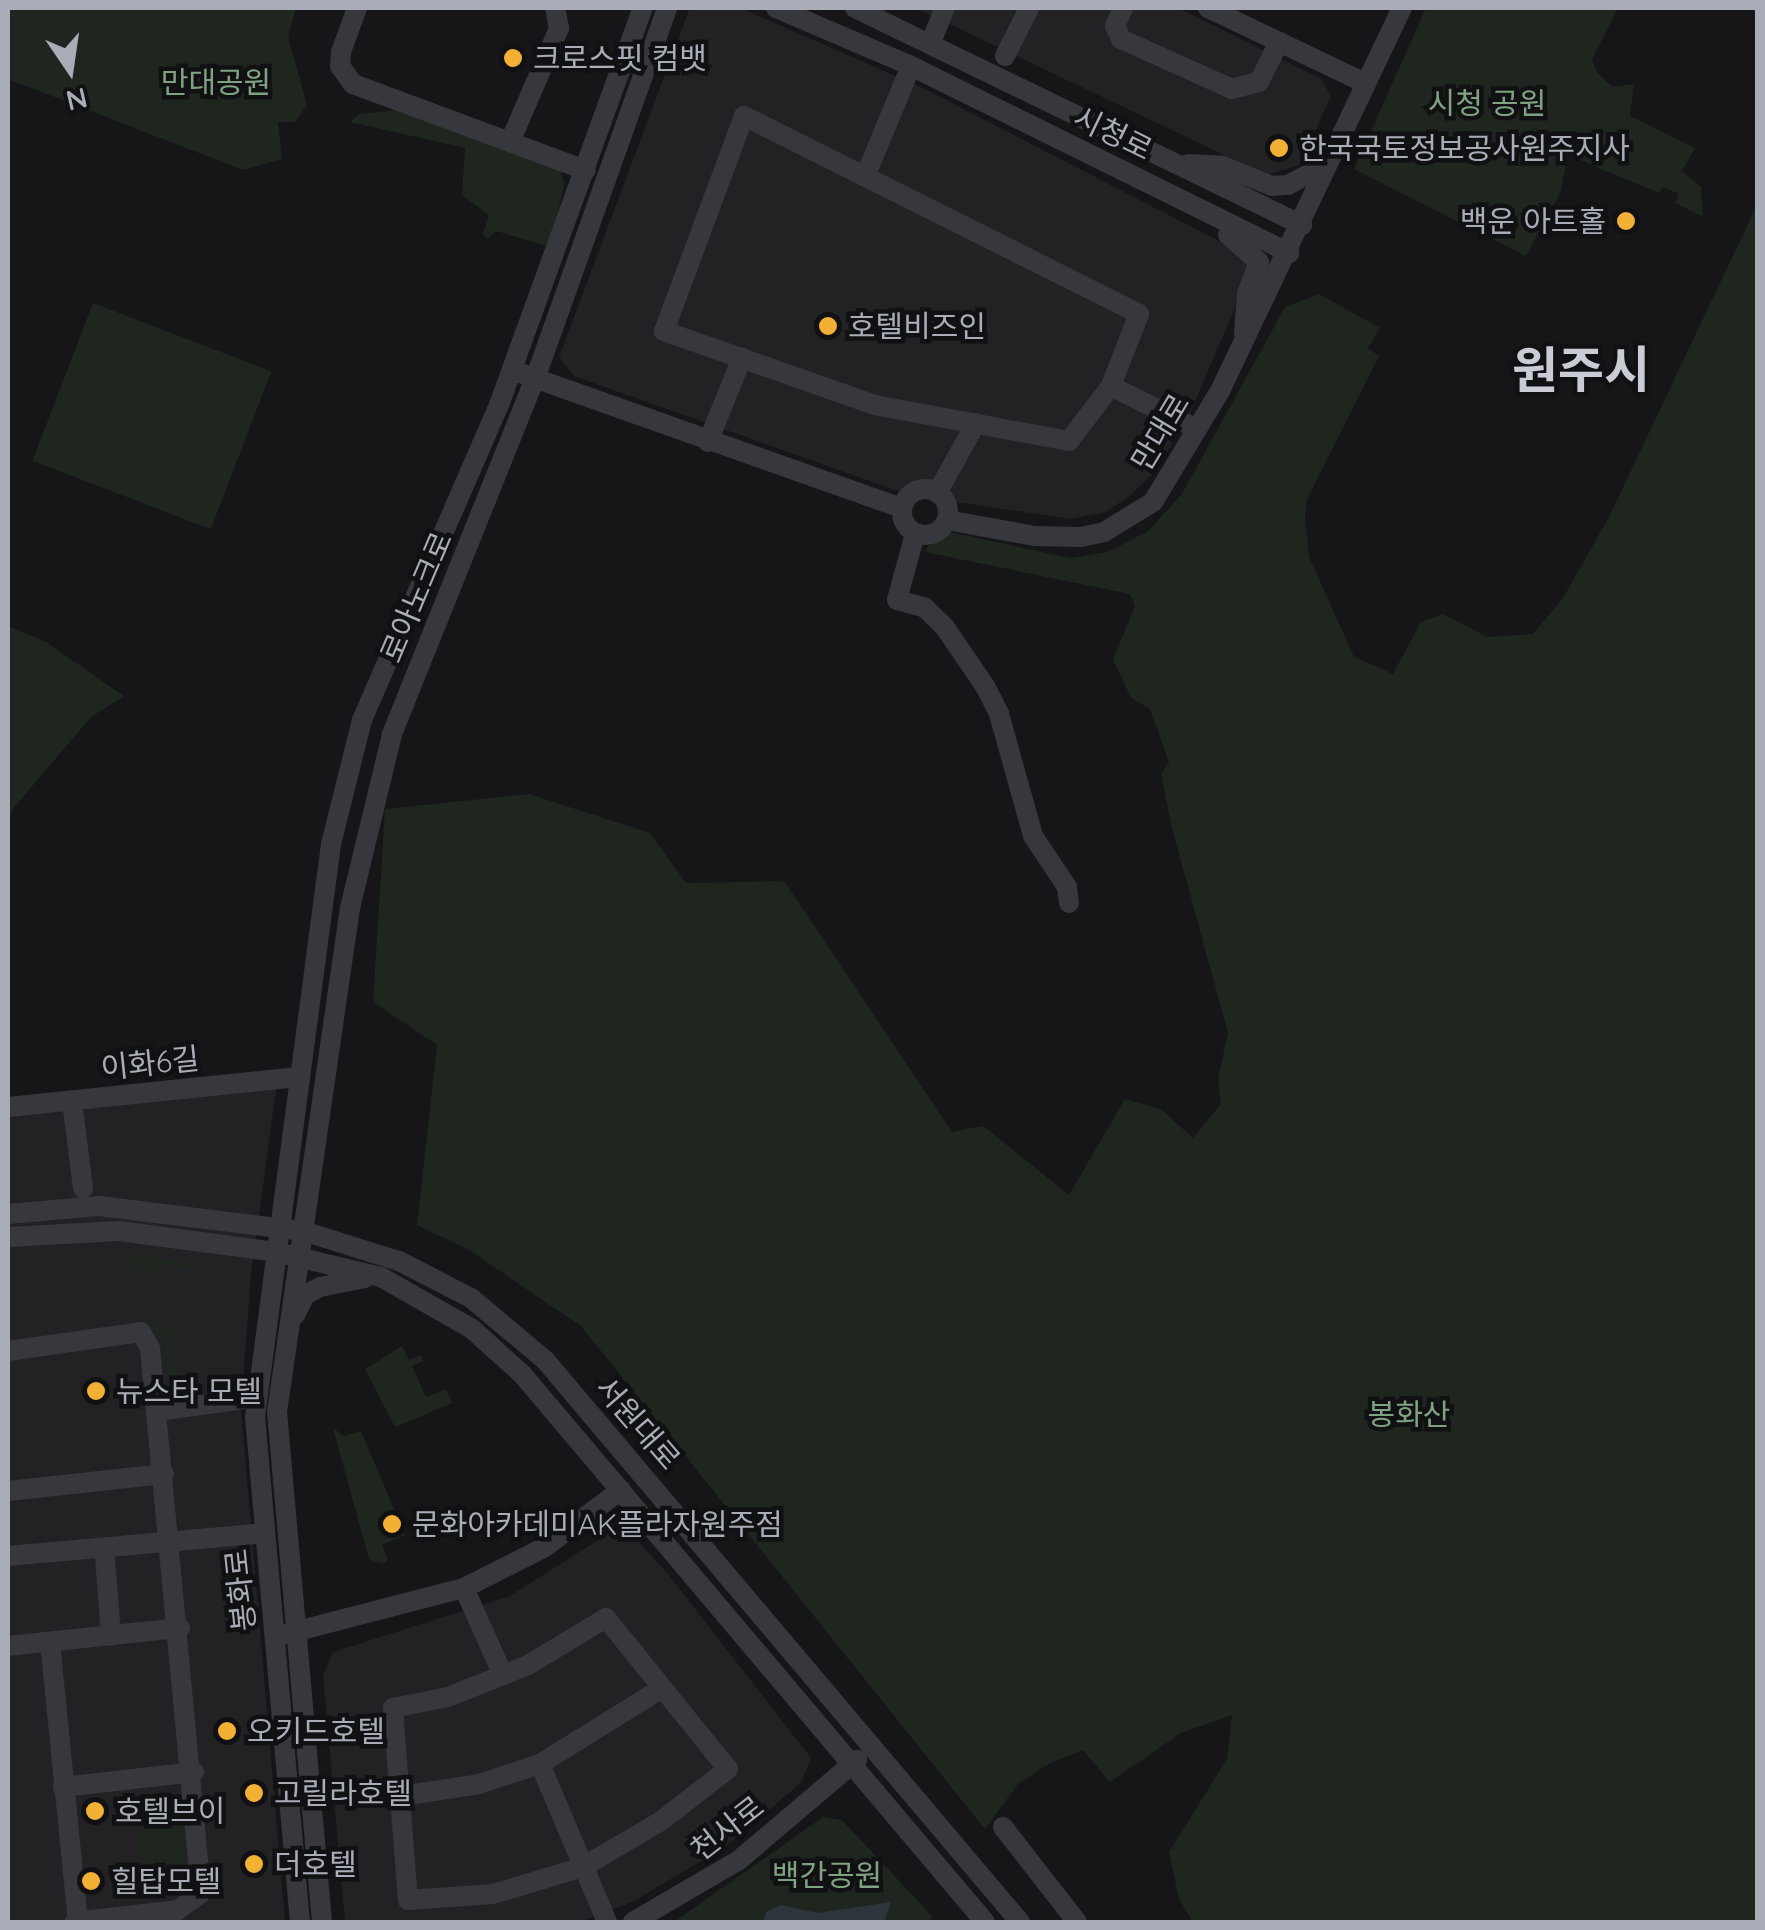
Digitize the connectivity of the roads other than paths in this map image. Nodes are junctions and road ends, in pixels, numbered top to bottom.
1 (357, 8) edge
2 (555, 8) edge
3 (640, 8) edge
4 (667, 8) edge
5 (682, 8) edge
6 (776, 8) edge
7 (854, 8) edge
8 (945, 8) edge
9 (1029, 8) edge
10 (1123, 8) edge
11 (1208, 8) edge
12 (1402, 8) edge
13 (643, 39) junction
14 (930, 42) junction
15 (1279, 42) junction
16 (1005, 56) dead end
17 (912, 66) junction
18 (1366, 83) junction
19 (1342, 131) junction
20 (510, 142) junction
21 (1176, 164) junction
22 (586, 170) junction
23 (865, 176) junction
24 (1170, 194) junction
25 (1302, 225) junction
26 (1289, 253) junction
27 (1243, 344) junction
28 (742, 358) junction
29 (512, 370) junction
30 (535, 379) junction
31 (1110, 386) junction
32 (976, 424) junction
33 (1197, 429) junction
34 (708, 442) junction
35 (937, 492) junction
36 (902, 508) junction
37 (946, 520) junction
38 (916, 534) junction
39 (1069, 903) dead end
40 (322, 906) junction
41 (350, 908) junction
42 (299, 1077) junction
43 (72, 1102) junction
44 (8, 1107) edge
45 (82, 1188) dead end
46 (8, 1214) edge
47 (279, 1228) junction
48 (302, 1231) junction
49 (8, 1238) edge
50 (276, 1252) junction
51 (299, 1258) junction
52 (381, 1277) junction
53 (288, 1342) junction
54 (8, 1351) edge
55 (246, 1399) dead end
56 (157, 1411) junction
57 (164, 1474) junction
58 (622, 1490) junction
59 (8, 1491) edge
60 (264, 1533) junction
61 (171, 1541) junction
62 (8, 1556) edge
63 (105, 1556) dead end
64 (464, 1588) junction
65 (180, 1628) junction
66 (285, 1635) junction
67 (111, 1636) junction
68 (50, 1642) junction
69 (8, 1646) edge
70 (503, 1676) junction
71 (662, 1688) junction
72 (873, 1746) junction
73 (540, 1764) junction
74 (850, 1766) junction
75 (194, 1772) junction
76 (63, 1787) junction
77 (401, 1796) junction
78 (1002, 1827) dead end
79 (584, 1867) junction
80 (142, 1919) edge
81 (77, 1922) edge
82 (300, 1922) edge
83 (322, 1922) edge
84 (607, 1922) edge
85 (633, 1922) edge
86 (985, 1922) edge
87 (1020, 1922) edge
88 (1078, 1922) edge

1 - 20 street
2 - 20 street
3 - 13 street
4 - 13 street, 로아노크로
5 - 13 street
6 - 17 street, 시청로
7 - 14 street, 시청로
8 - 14 street
9 - 16 street
10 - 15 street
11 - 15 street
12 - 18 street
13 - 22 street, 로아노크로
13 - 30 street, 로아노크로
14 - 21 street, 시청로
15 - 18 street
17 - 23 street
17 - 24 street, 시청로
18 - 19 street
19 - 21 street
19 - 25 street
20 - 22 street
21 - 25 street, 시청로
22 - 29 street, 로아노크로
23 - 28 street
23 - 31 street
24 - 26 street, 시청로
24 - 27 street
25 - 26 street, 만대로
26 - 27 street, 만대로
27 - 33 street, 만대로
28 - 32 street
28 - 34 street
29 - 30 street
29 - 40 street, 로아노크로
30 - 34 street
30 - 41 street, 로아노크로
31 - 32 street
31 - 33 street
32 - 35 street
33 - 37 street, 만대로
34 - 36 street
35 - 36 street
35 - 37 street
36 - 38 street
37 - 38 street
38 - 39 street
40 - 41 street
40 - 42 street, 로아노크로
41 - 48 street, 로아노크로
42 - 43 street, 이화6길
42 - 47 street, 로아노크로
43 - 44 street, 이화6길
43 - 45 street
46 - 47 street
47 - 48 street, 서원대로
47 - 50 street, 봉화로
48 - 51 street, 로아노크로
48 - 72 street, 서원대로
49 - 50 street
50 - 51 street, 서원대로
50 - 60 street, 봉화로
51 - 52 street, 서원대로
51 - 53 street, 봉화로
52 - 53 street
52 - 58 street, 서원대로
53 - 66 street, 봉화로
54 - 56 street
55 - 56 street
56 - 57 street
57 - 59 street
57 - 61 street
58 - 64 street, 서원대로
58 - 74 street, 서원대로
60 - 61 street
60 - 66 street, 봉화로
61 - 62 street
61 - 65 street
63 - 67 street
64 - 66 street, 서원대로
64 - 70 street
65 - 67 street
65 - 75 street
66 - 82 street, 봉화로
66 - 83 street, 봉화로
67 - 68 street
68 - 69 street
68 - 76 street
70 - 71 street
70 - 77 street
71 - 73 street
71 - 79 street
72 - 74 street, 천사로
72 - 87 street, 서원대로
73 - 77 street
73 - 79 street
74 - 85 street, 천사로
74 - 86 street, 서원대로
75 - 76 street
75 - 80 street
76 - 81 street
77 - 79 street
78 - 88 street
79 - 84 street
80 - 81 street

